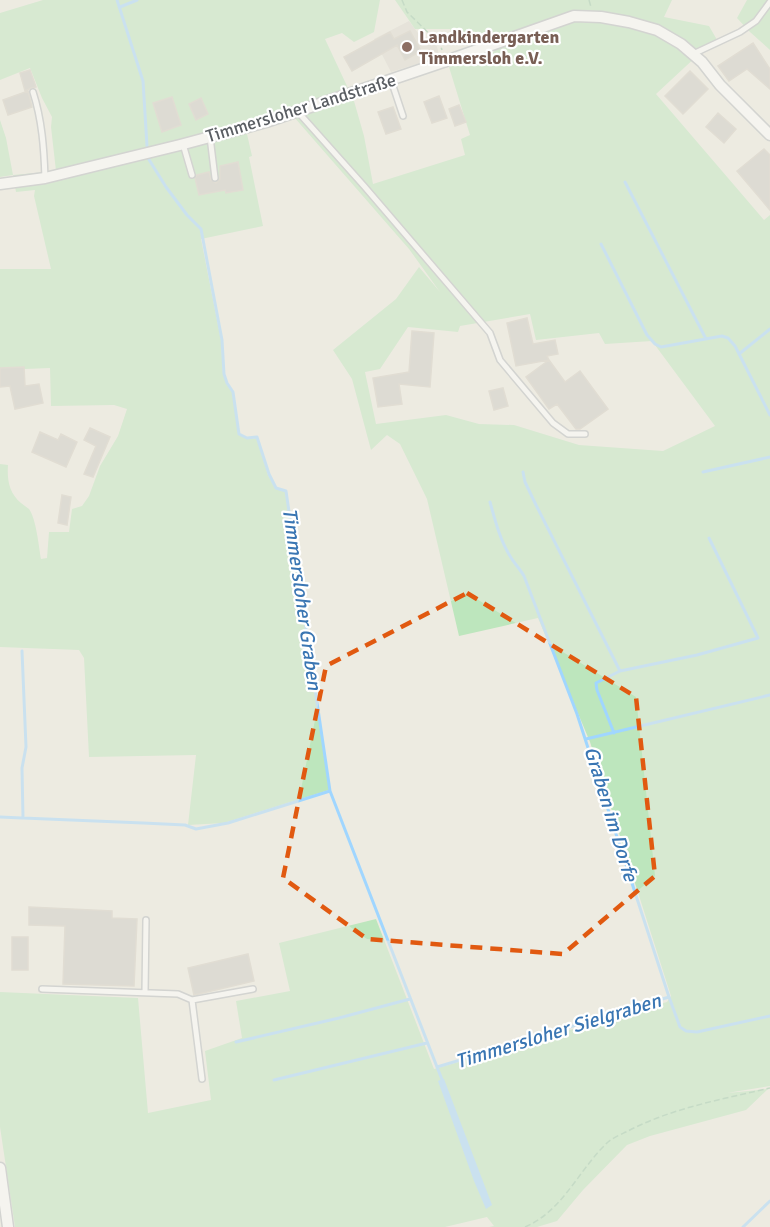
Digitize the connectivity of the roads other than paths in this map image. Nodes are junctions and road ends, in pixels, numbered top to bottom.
1 (770, 2) edge
2 (693, 54) junction
3 (392, 80) junction
4 (33, 92) dead end
5 (297, 111) junction
6 (403, 116) dead end
7 (770, 135) edge
8 (210, 137) junction
9 (183, 144) junction
10 (192, 175) dead end
11 (45, 178) junction
12 (215, 178) dead end
13 (0, 184) edge
14 (585, 434) dead end
15 (146, 920) dead end
16 (42, 989) dead end
17 (253, 989) dead end
18 (145, 992) junction
19 (192, 1000) junction
20 (202, 1079) dead end
21 (0, 1168) edge
22 (8, 1227) edge

1 - 2 lane
2 - 3 street, Timmersloher Landstraße
2 - 7 street, Timmersloher Landstraße
3 - 5 street, Timmersloher Landstraße
3 - 6 lane
4 - 11 lane
5 - 8 street, Timmersloher Landstraße
5 - 14 lane
8 - 9 street, Timmersloher Landstraße
8 - 12 lane
9 - 10 lane
9 - 11 street, Timmersloher Landstraße
11 - 13 street, Timmersloher Landstraße
15 - 18 lane
16 - 18 lane
17 - 19 lane
18 - 19 lane
19 - 20 lane
21 - 22 street

